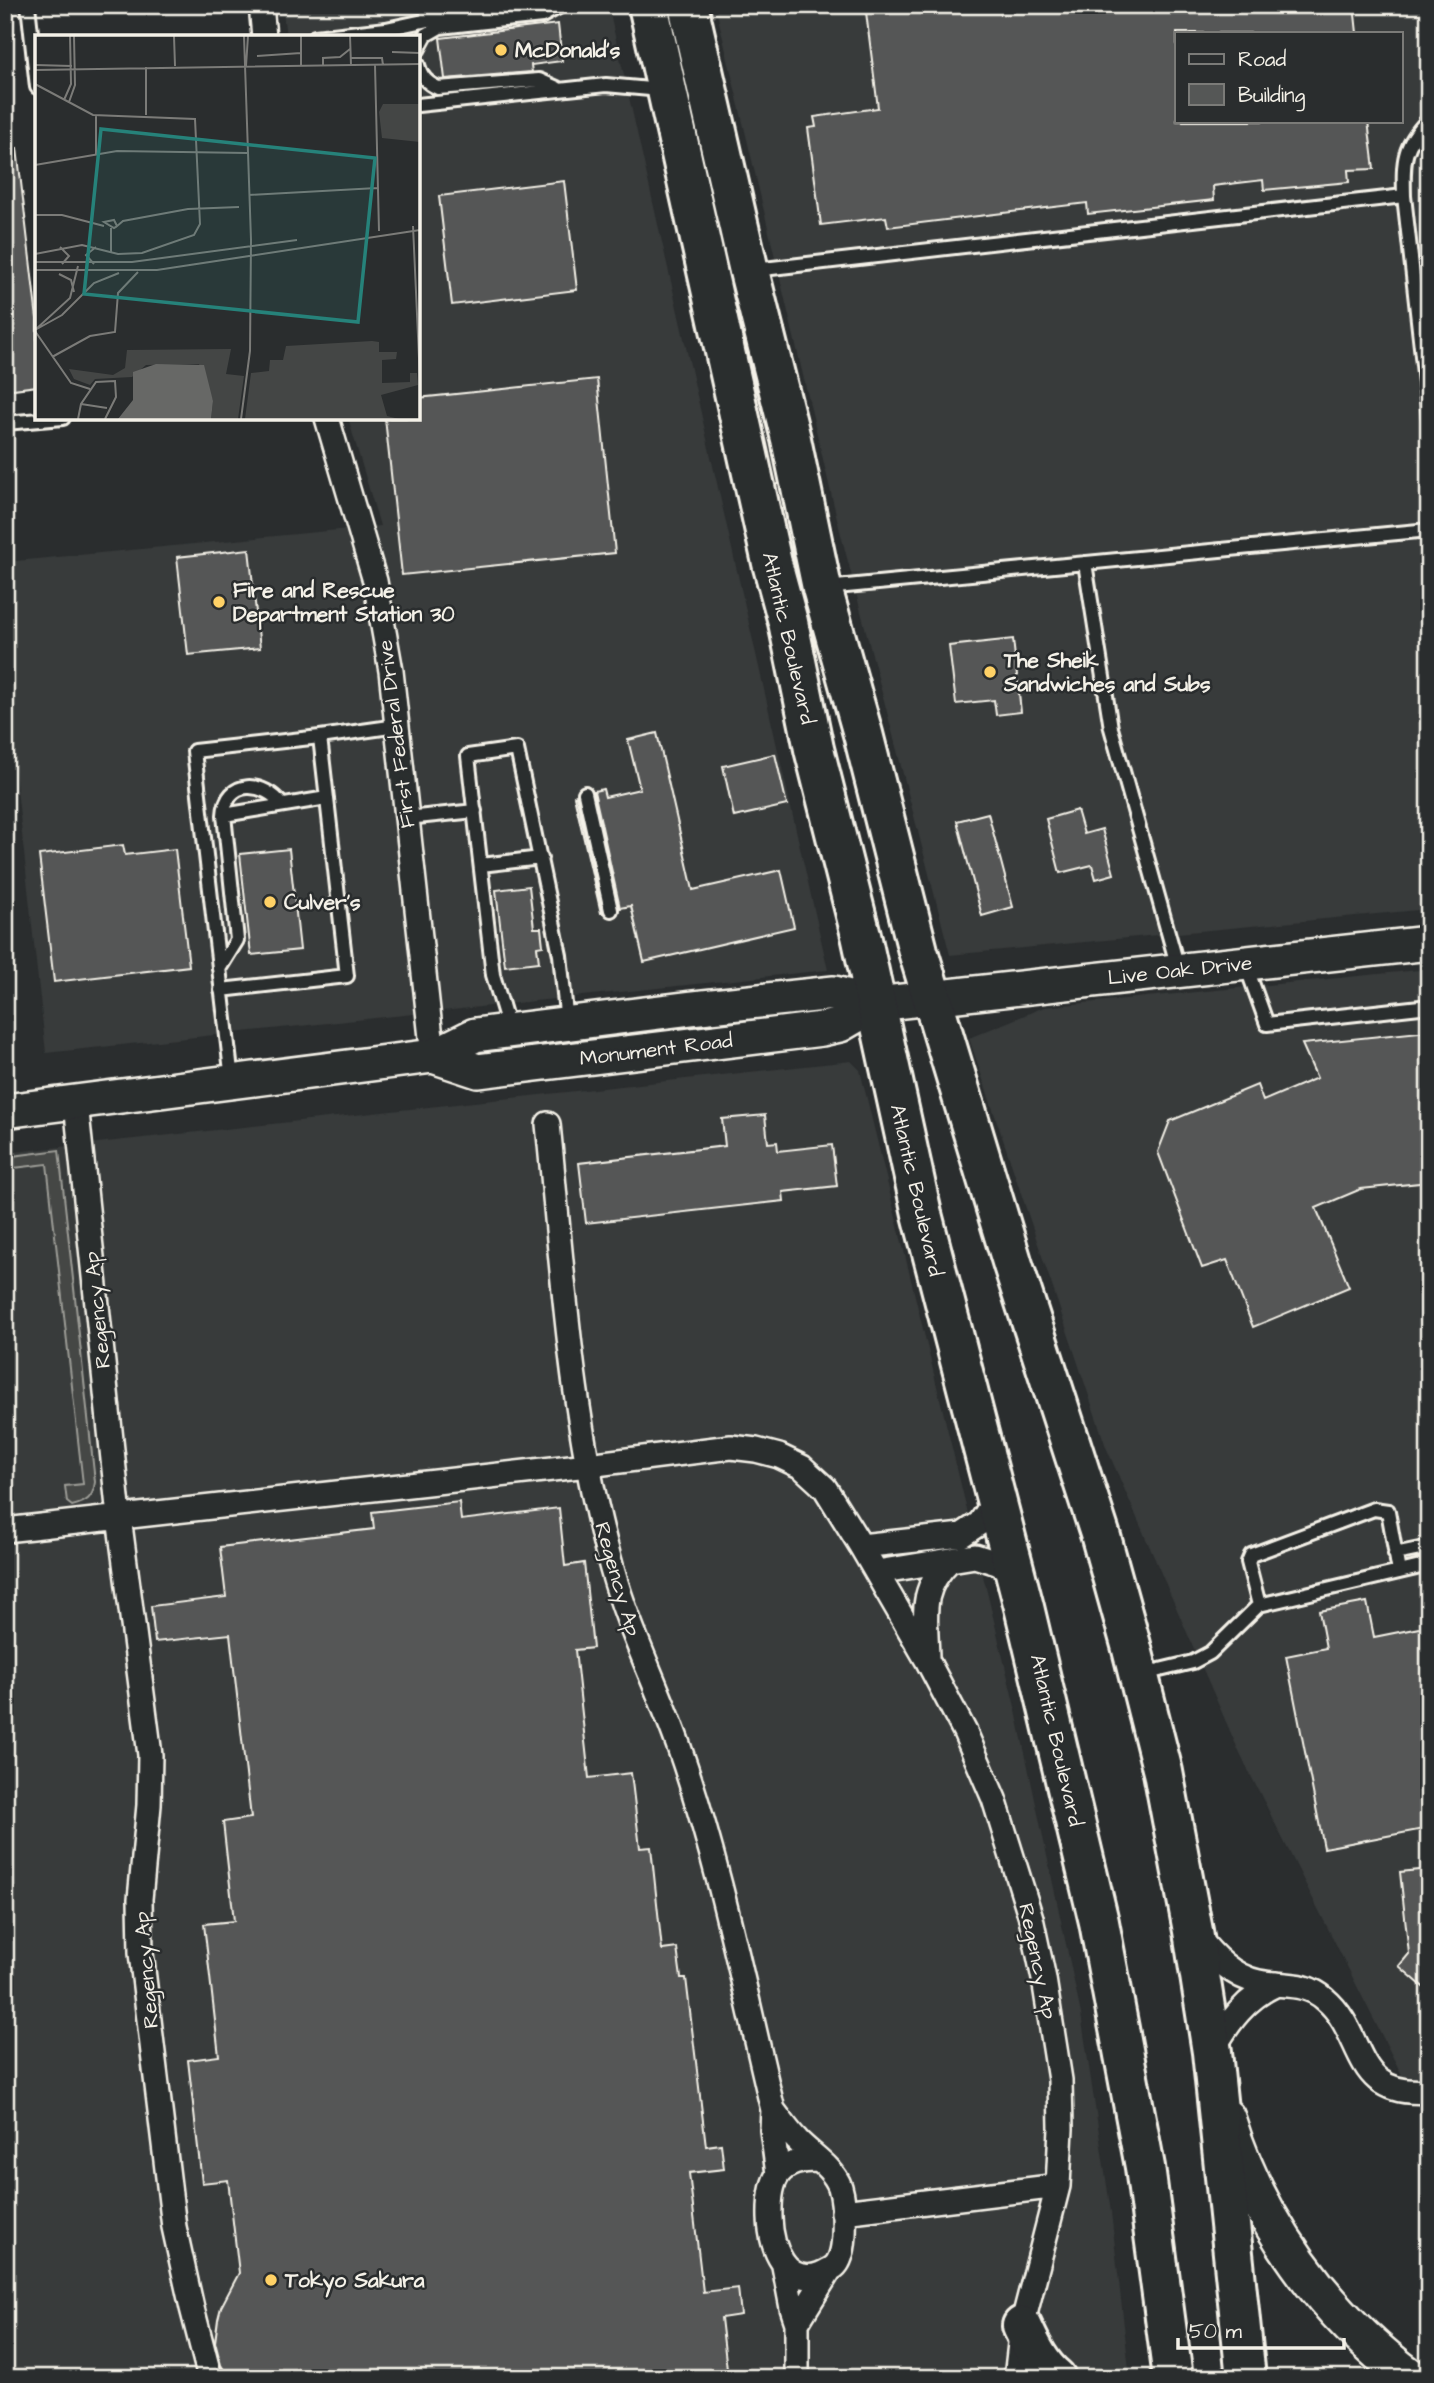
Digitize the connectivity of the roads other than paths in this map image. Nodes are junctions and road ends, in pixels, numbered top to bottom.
1 (28, 5) edge
2 (261, 5) edge
3 (426, 5) edge
4 (549, 5) edge
5 (562, 5) edge
6 (648, 5) edge
7 (688, 5) edge
8 (428, 20) junction
9 (386, 33) edge
10 (264, 35) edge
11 (350, 35) edge
12 (420, 46) edge
13 (35, 69) edge
14 (420, 72) edge
15 (560, 90) junction
16 (667, 91) junction
17 (420, 105) edge
18 (1429, 119) edge
19 (1404, 196) junction
20 (697, 227) junction
21 (749, 271) junction
22 (1429, 418) edge
23 (40, 420) edge
24 (328, 420) edge
25 (5, 423) edge
26 (1429, 530) edge
27 (1085, 563) junction
28 (822, 588) junction
29 (397, 726) junction
30 (320, 737) junction
31 (585, 793) dead end
32 (327, 798) junction
33 (282, 805) junction
34 (475, 811) junction
35 (224, 815) junction
36 (407, 818) junction
37 (541, 859) junction
38 (481, 865) junction
39 (611, 910) dead end
40 (1429, 943) edge
41 (1245, 963) junction
42 (219, 969) junction
43 (1179, 970) junction
44 (221, 990) junction
45 (931, 998) junction
46 (876, 1004) junction
47 (1429, 1006) edge
48 (568, 1024) junction
49 (510, 1031) junction
50 (433, 1056) junction
51 (232, 1082) junction
52 (76, 1103) junction
53 (5, 1111) edge
54 (548, 1124) dead end
55 (588, 1465) junction
56 (996, 1499) junction
57 (119, 1517) junction
58 (5, 1530) edge
59 (862, 1546) junction
60 (1429, 1547) edge
61 (1395, 1554) junction
62 (950, 1560) junction
63 (1429, 1565) edge
64 (877, 1572) junction
65 (1399, 1572) junction
66 (1016, 1573) junction
67 (1259, 1605) junction
68 (927, 1660) junction
69 (1139, 1675) junction
70 (1193, 1931) junction
71 (1277, 1984) junction
72 (1212, 2052) junction
73 (1429, 2091) edge
74 (773, 2110) junction
75 (819, 2160) junction
76 (778, 2174) junction
77 (1058, 2186) junction
78 (843, 2212) junction
79 (784, 2266) junction
80 (829, 2271) junction
81 (797, 2323) junction
82 (1166, 2323) junction
83 (1022, 2326) junction
84 (210, 2378) edge
85 (797, 2378) edge
86 (1016, 2378) edge
87 (1056, 2378) edge
88 (1146, 2378) edge
89 (1172, 2378) edge
90 (1246, 2378) edge
91 (1411, 2378) edge

1 - 13 lane
2 - 10 street
3 - 8 lane
4 - 8 lane
5 - 12 lane
6 - 16 highway, Atlantic Boulevard
7 - 21 highway, Atlantic Boulevard
8 - 9 lane
9 - 11 lane
14 - 15 lane
15 - 16 lane
15 - 17 lane
16 - 20 highway, Atlantic Boulevard
18 - 19 lane
19 - 21 lane
19 - 22 lane
20 - 21 highway
20 - 46 highway, Atlantic Boulevard
21 - 28 highway, Atlantic Boulevard
23 - 25 lane
24 - 29 street, First Federal Drive
26 - 27 lane
27 - 28 lane
27 - 43 lane
28 - 45 highway, Atlantic Boulevard
29 - 30 lane
29 - 36 street, First Federal Drive
30 - 32 lane
30 - 42 lane
31 - 39 lane
32 - 33 lane
32 - 44 lane
33 - 35 lane
33 - 35 lane
34 - 36 lane
34 - 37 lane
34 - 38 lane
35 - 42 lane
36 - 50 street, First Federal Drive
37 - 38 lane
37 - 48 lane
38 - 49 lane
40 - 41 main road, Live Oak Drive
41 - 43 main road, Live Oak Drive
41 - 47 lane
42 - 44 lane
43 - 45 main road, Live Oak Drive
44 - 51 lane
45 - 46 main road, Monument Road
45 - 69 highway, Atlantic Boulevard
46 - 48 main road, Monument Road
46 - 50 main road, Monument Road
46 - 56 highway, Atlantic Boulevard
48 - 49 main road, Monument Road
49 - 50 main road, Monument Road
50 - 51 main road, Monument Road
51 - 52 main road, Monument Road
52 - 53 main road, Monument Road
52 - 57 street, Regency Ap
54 - 55 street, Regency Ap
55 - 57 street, Regency Ap
55 - 59 street, Regency Ap
55 - 74 street, Regency Ap
56 - 59 street
56 - 66 highway, Atlantic Boulevard
57 - 58 street, Regency Ap
57 - 84 street, Regency Ap
59 - 64 street, Regency Ap
60 - 61 lane
61 - 65 lane
61 - 67 lane
62 - 64 street
62 - 66 street
62 - 68 street
63 - 65 lane
64 - 68 street, Regency Ap
65 - 67 lane
66 - 82 highway, Atlantic Boulevard
67 - 69 lane
68 - 77 street, Regency Ap
69 - 70 highway, Atlantic Boulevard
70 - 71 street
70 - 72 highway, Atlantic Boulevard
71 - 72 street
71 - 73 street
72 - 90 highway, Atlantic Boulevard
72 - 91 main road, Atlantic Boulevard
74 - 75 street, Regency Ap
74 - 76 street
75 - 76 street
75 - 78 street, Regency Ap
76 - 79 street
77 - 78 street
77 - 83 street, Regency Ap
78 - 80 street, Regency Ap
79 - 80 street
79 - 81 street
80 - 81 street, Regency Ap
81 - 85 street
82 - 88 highway
82 - 89 highway, Atlantic Boulevard
83 - 86 street, Regency Ap
83 - 87 highway

